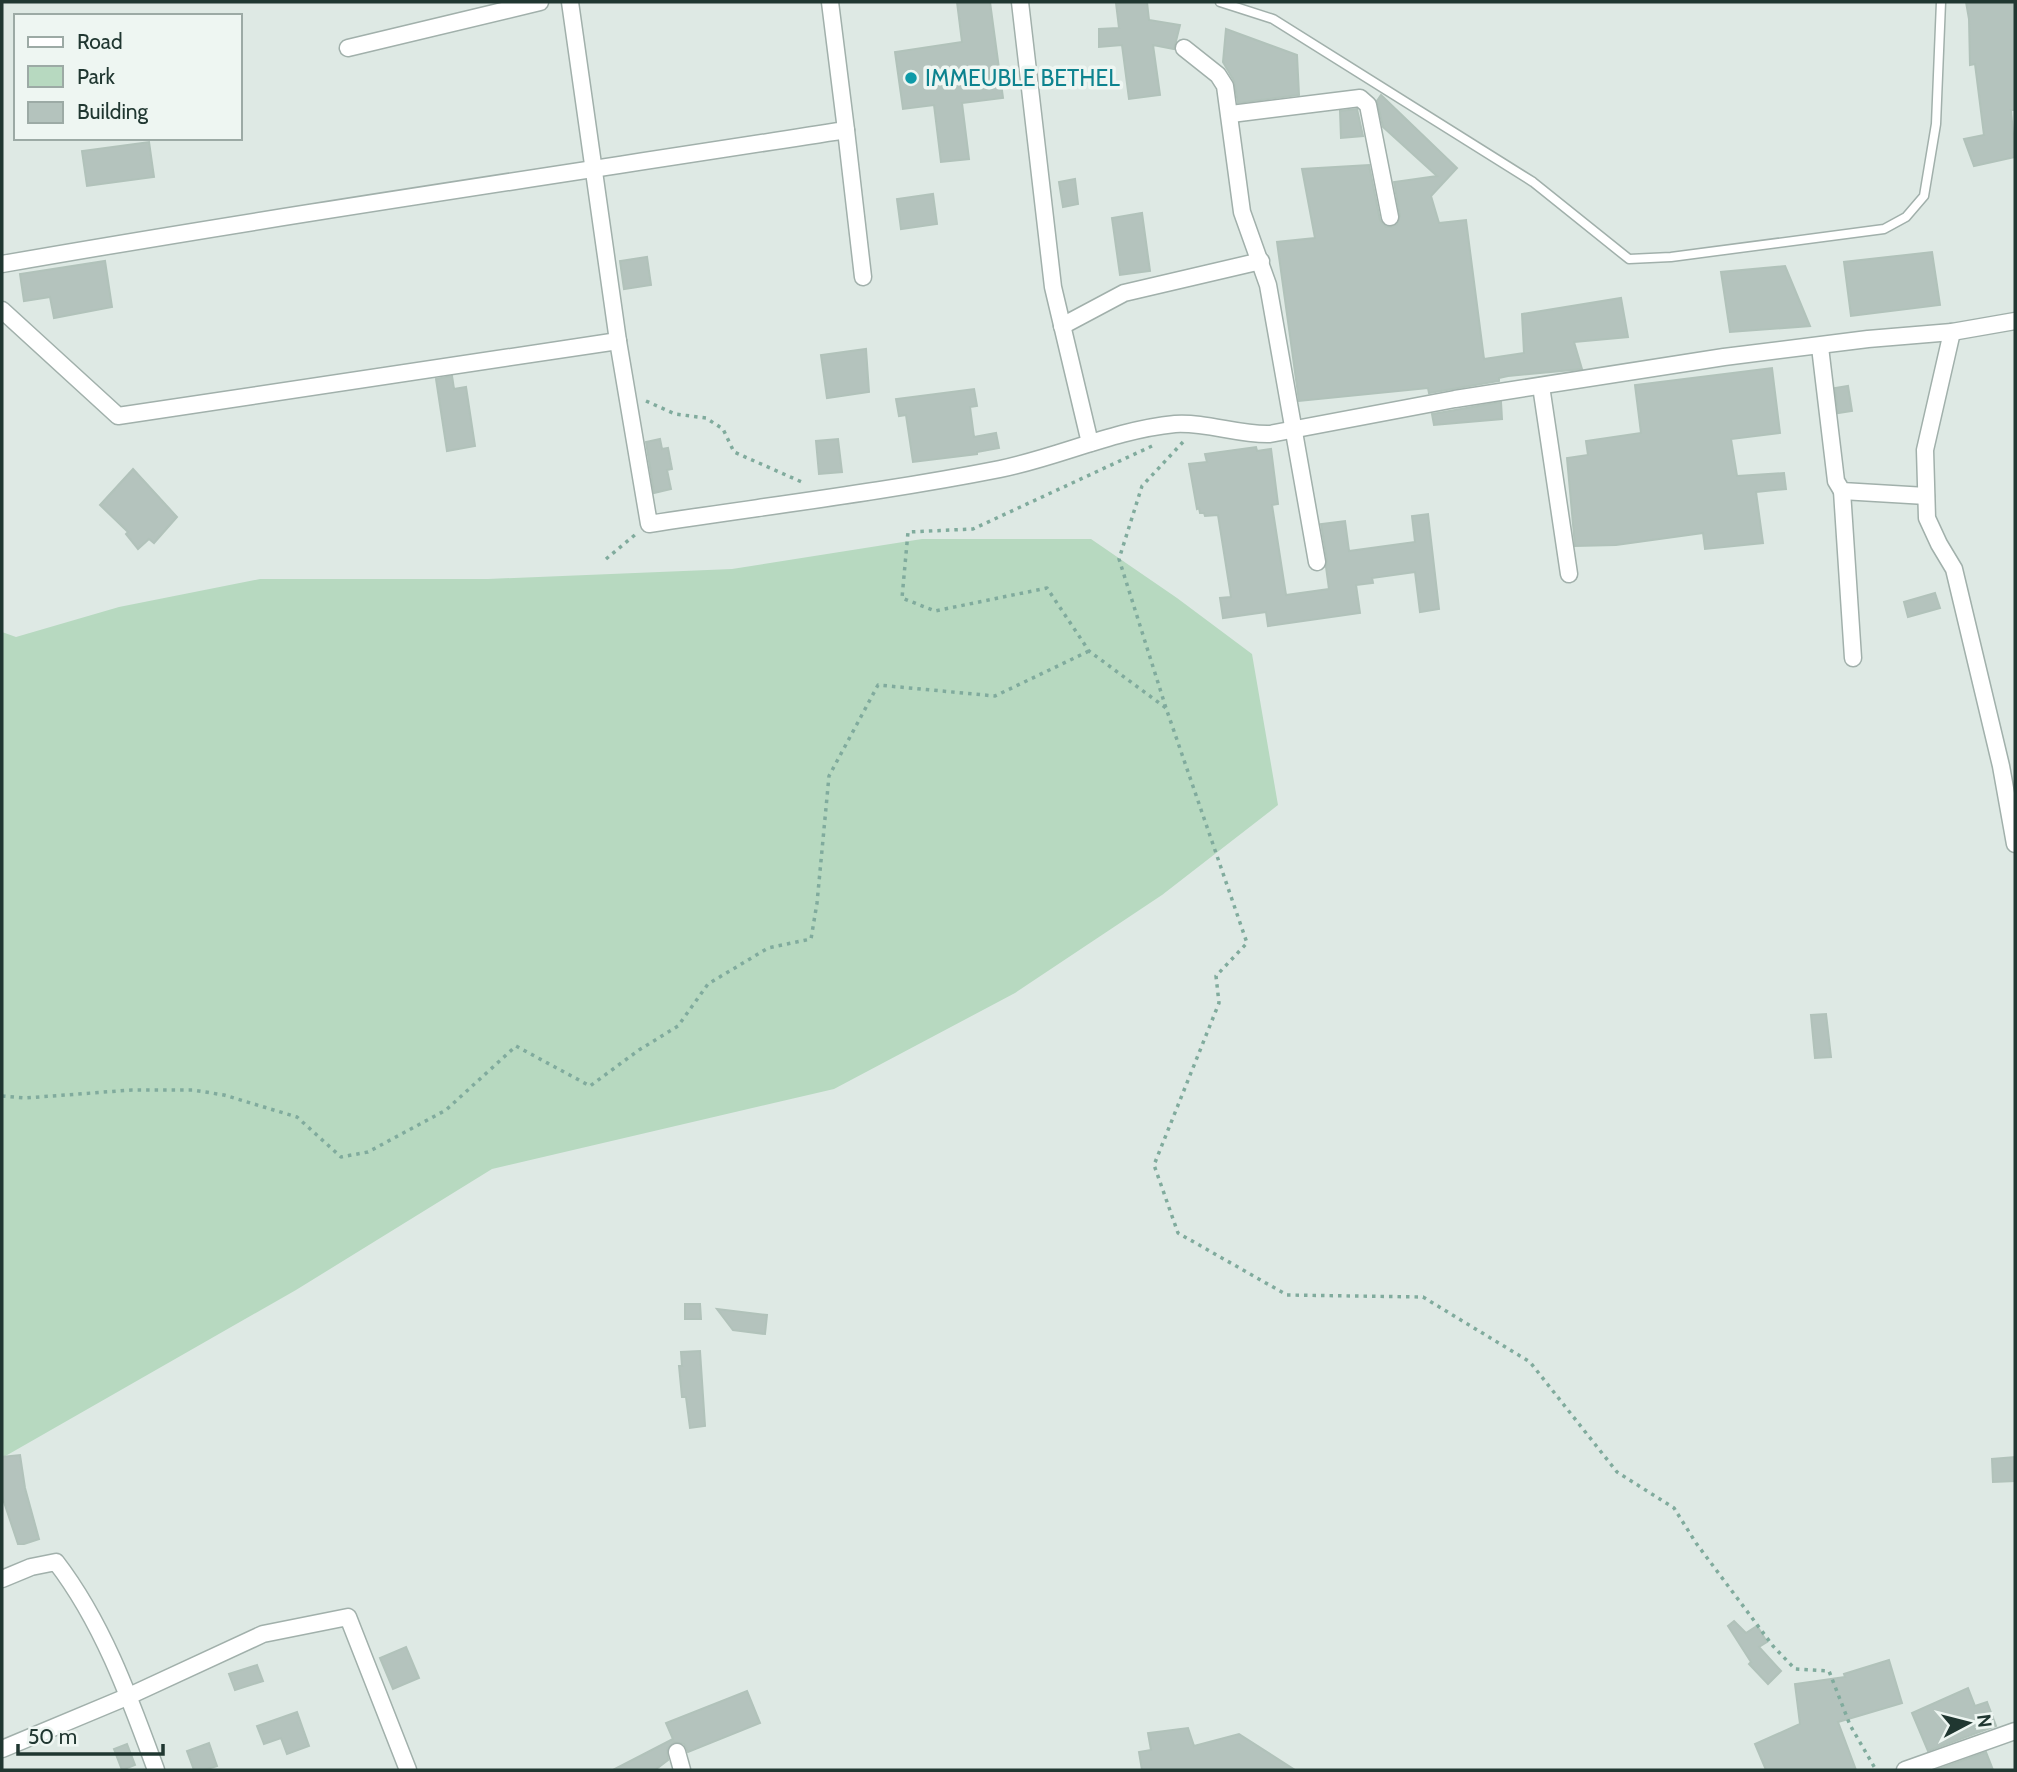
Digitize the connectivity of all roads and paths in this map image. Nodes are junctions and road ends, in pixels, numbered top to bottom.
1 (540, 2) edge
2 (570, 2) edge
3 (830, 2) edge
4 (1020, 2) edge
5 (1220, 2) edge
6 (1941, 2) edge
7 (348, 48) dead end
8 (1184, 48) dead end
9 (1231, 114) junction
10 (846, 130) junction
11 (595, 171) junction
12 (1390, 217) dead end
13 (1261, 261) junction
14 (2, 264) edge
15 (863, 277) dead end
16 (2, 310) edge
17 (2015, 321) edge
18 (1062, 326) junction
19 (1952, 332) junction
20 (618, 341) junction
21 (1820, 346) junction
22 (1541, 386) junction
23 (645, 401) dead end
24 (1198, 425) junction
25 (1294, 430) junction
26 (1161, 442) dead end
27 (1090, 443) junction
28 (1842, 491) junction
29 (835, 496) junction
30 (1926, 496) junction
31 (649, 524) junction
32 (606, 559) dead end
33 (1317, 562) dead end
34 (1569, 573) dead end
35 (1088, 651) junction
36 (1853, 658) dead end
37 (1166, 708) junction
38 (2015, 844) edge
39 (2, 1096) edge
40 (2, 1579) edge
41 (129, 1696) junction
42 (2015, 1731) edge
43 (2, 1749) edge
44 (677, 1752) dead end
45 (156, 1770) edge
46 (408, 1770) edge
47 (682, 1770) edge
48 (1876, 1770) edge
49 (1905, 1770) edge

1 - 7 street
2 - 11 street
3 - 10 street
4 - 18 street
5 - 6 lane
8 - 9 street
9 - 12 street
9 - 13 street
10 - 11 street
10 - 15 street
11 - 14 street
11 - 20 street
13 - 18 street
13 - 25 street
16 - 20 street
17 - 19 street
18 - 27 street
19 - 21 street
19 - 30 street
20 - 31 street
21 - 22 street
21 - 28 street
22 - 25 street
22 - 34 street
23 - 29 path
24 - 25 street
24 - 27 street
24 - 37 path
25 - 33 street
26 - 35 path
27 - 29 street
28 - 30 street
28 - 36 street
29 - 31 street
30 - 38 street
31 - 32 path
35 - 37 path
35 - 39 path
37 - 48 path
40 - 41 street
41 - 43 street
41 - 45 street
41 - 46 street
42 - 49 street
44 - 47 street

